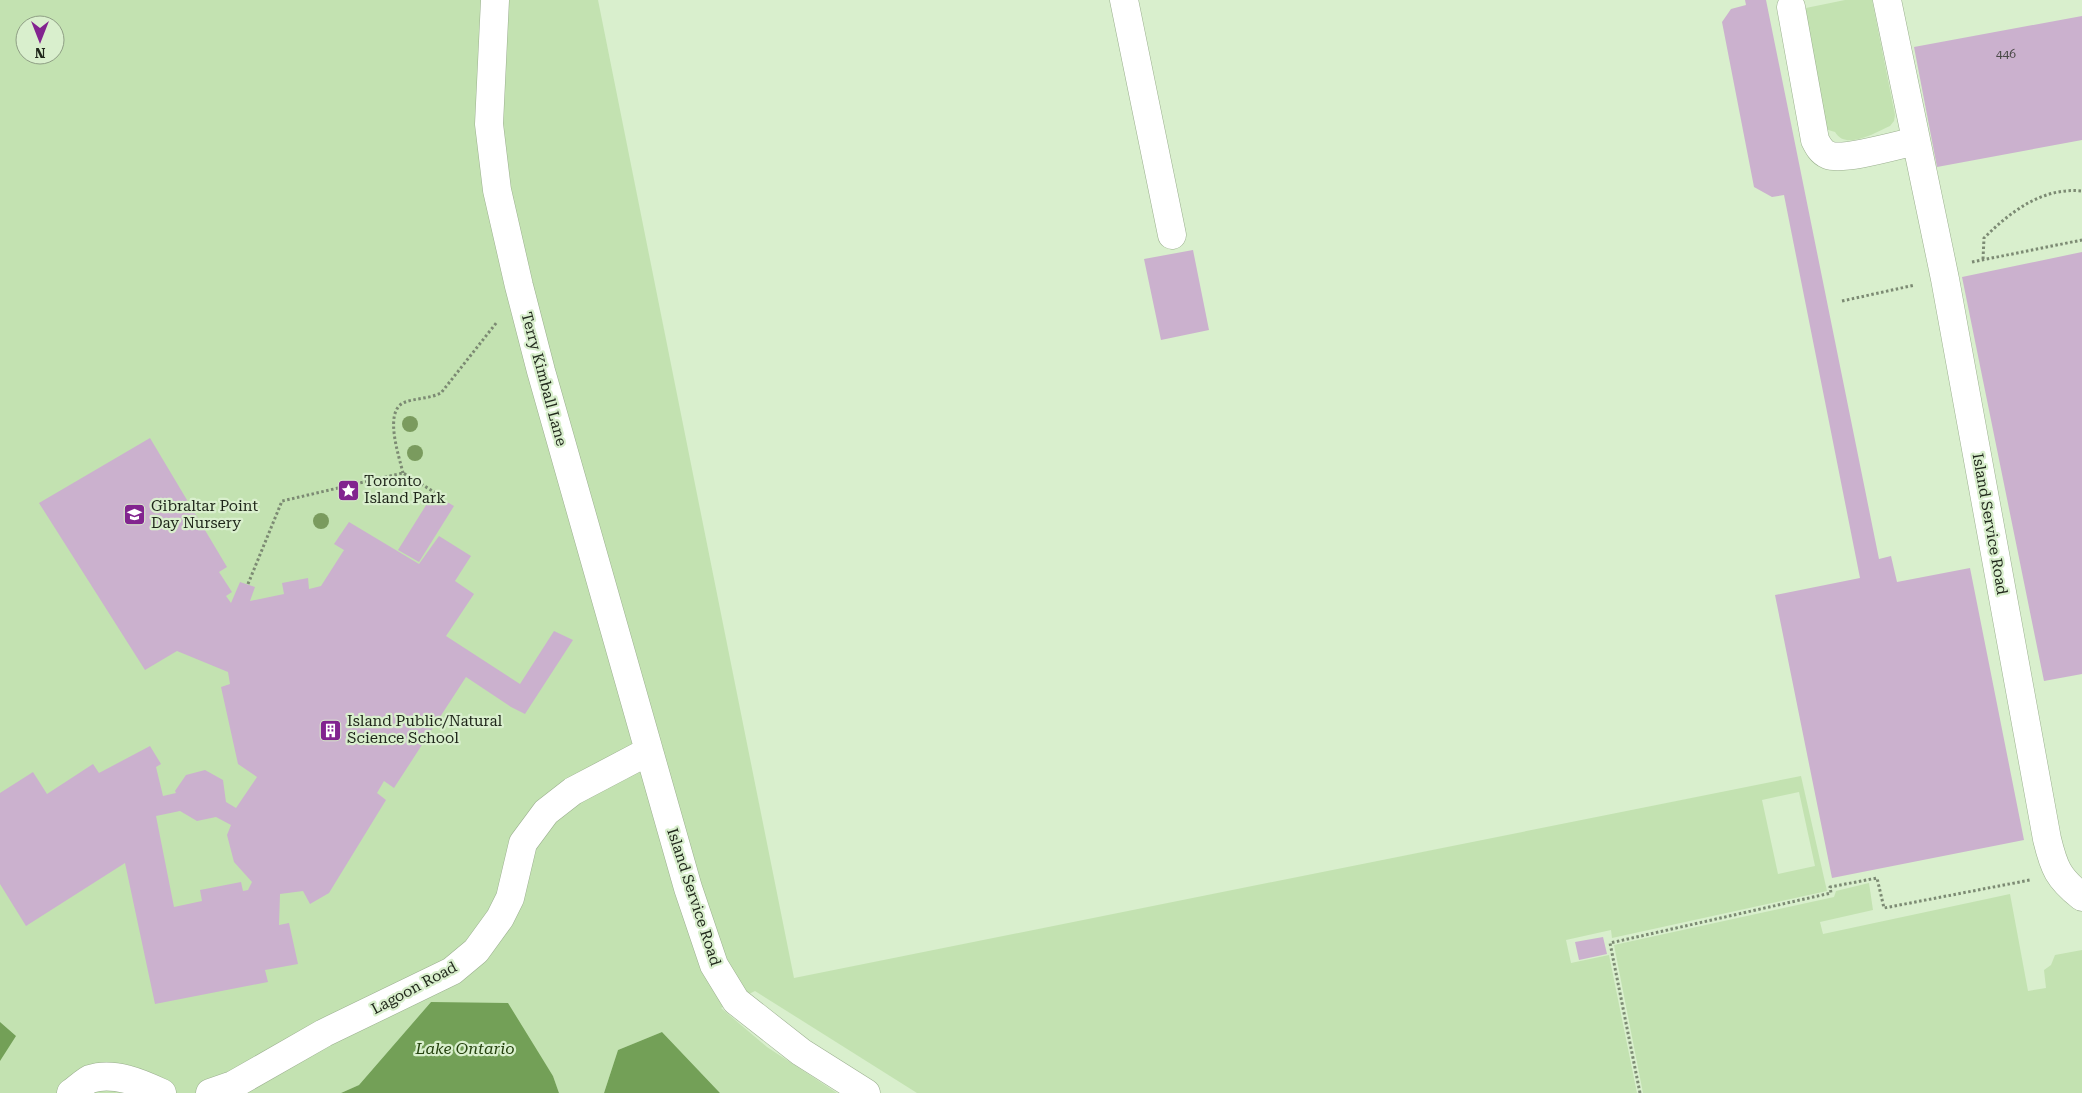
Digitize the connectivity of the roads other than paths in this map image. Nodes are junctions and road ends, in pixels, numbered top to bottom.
1 (495, 0) edge
2 (1124, 0) edge
3 (1887, 0) edge
4 (1791, 7) dead end
5 (1916, 141) junction
6 (1172, 236) dead end
7 (649, 751) junction
8 (2082, 897) edge
9 (71, 1093) edge
10 (162, 1093) edge
11 (210, 1093) edge
12 (866, 1093) edge

1 - 7 lane, Terry Kimball Lane
2 - 6 lane
3 - 5 lane, Island Service Road
4 - 5 lane
5 - 8 lane, Island Service Road
7 - 11 lane, Lagoon Road
7 - 12 lane, Island Service Road
9 - 10 lane

